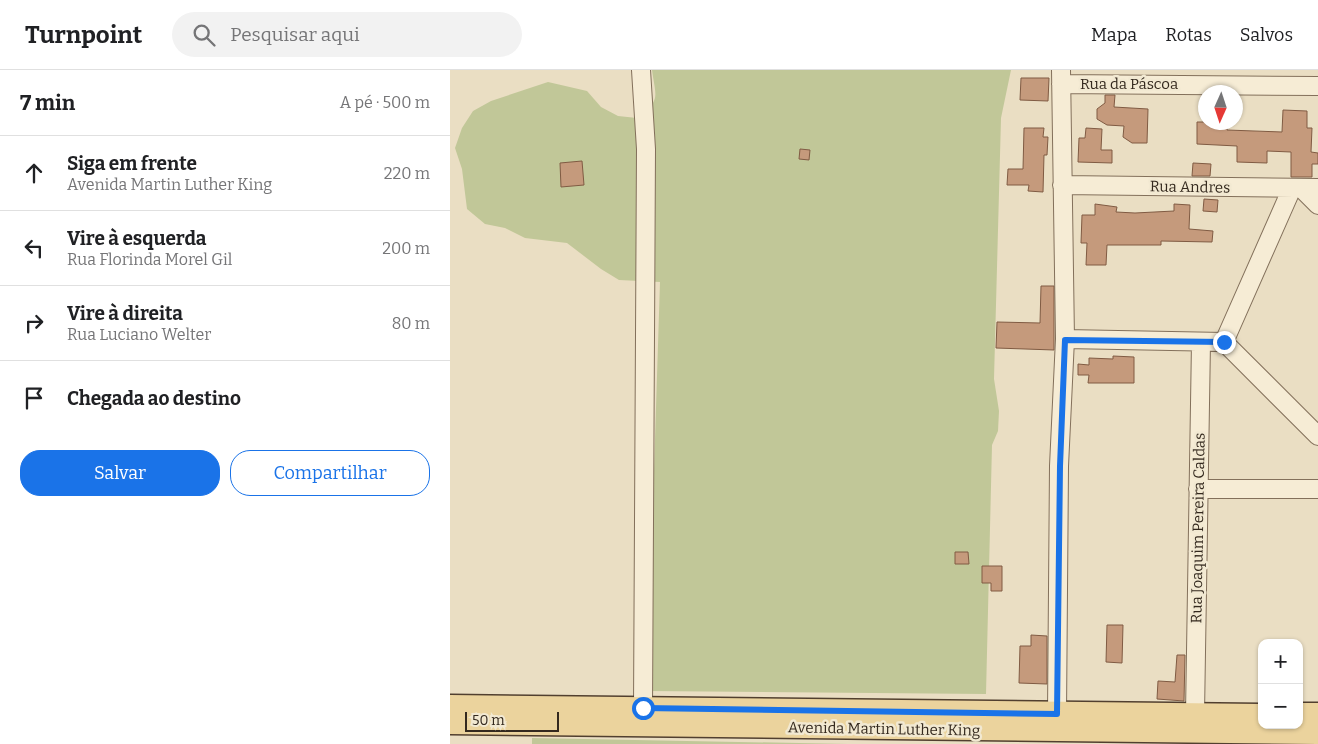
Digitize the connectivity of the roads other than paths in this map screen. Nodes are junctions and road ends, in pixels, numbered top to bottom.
1 (641, 70) edge
2 (1061, 77) edge
3 (1318, 86) edge
4 (1062, 185) junction
5 (1304, 188) edge
6 (1318, 206) edge
7 (1065, 340) junction
8 (1201, 342) junction
9 (1224, 342) junction
10 (1318, 436) edge
11 (1198, 489) junction
12 (1318, 489) edge
13 (450, 706) edge
14 (643, 708) junction
15 (1057, 714) junction
16 (1195, 714) junction
17 (1303, 714) edge
18 (1318, 714) edge
19 (1258, 717) edge
20 (450, 723) edge
21 (1234, 731) edge
22 (1318, 733) edge

1 - 14 street
2 - 3 street, Rua da Páscoa
2 - 4 street
4 - 5 street, Rua Andres
4 - 7 street
5 - 6 street
5 - 9 street
7 - 8 street
7 - 15 street
8 - 9 street
8 - 11 street, Rua Joaquim Pereira Caldas
9 - 10 street
11 - 12 street
11 - 16 street, Rua Joaquim Pereira Caldas
13 - 14 main road, Avenida Martin Luther King
14 - 15 main road, Avenida Martin Luther King
15 - 16 main road, Avenida Martin Luther King
16 - 21 main road, Avenida Martin Luther King
17 - 18 main road
19 - 21 main road, Avenida Martin Luther King
20 - 21 main road, Avenida Martin Luther King
21 - 22 main road, Avenida Martin Luther King

